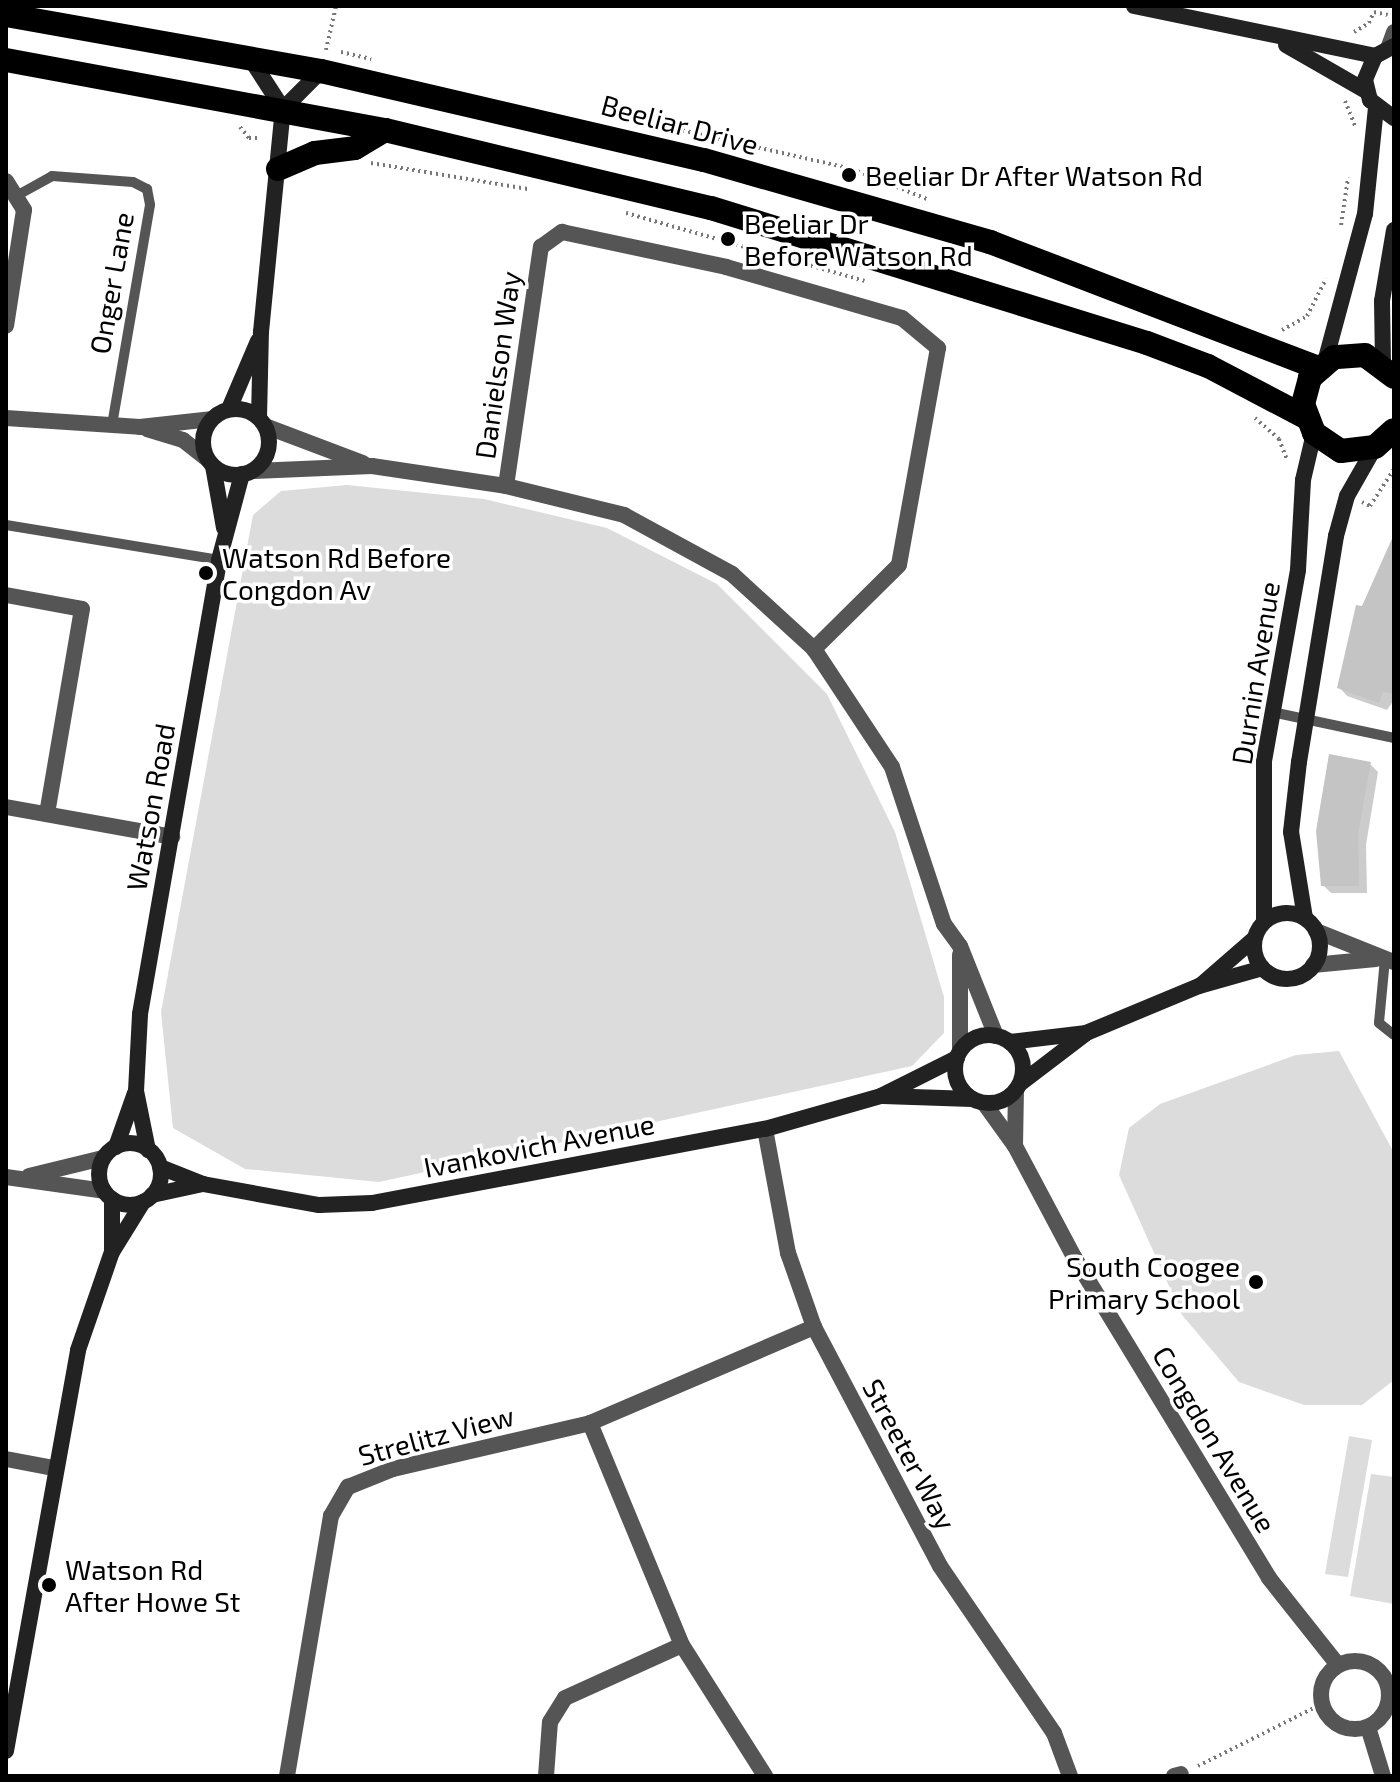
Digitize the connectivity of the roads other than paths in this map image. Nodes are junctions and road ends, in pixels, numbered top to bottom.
1 (1134, 6) edge
2 (6, 15) edge
3 (1261, 31) junction
4 (1388, 45) edge
5 (250, 58) junction
6 (6, 60) edge
7 (321, 71) junction
8 (1366, 91) junction
9 (1376, 108) junction
10 (283, 109) junction
11 (1394, 118) edge
12 (385, 130) junction
13 (278, 169) junction
14 (6, 181) edge
15 (18, 195) junction
16 (1394, 231) edge
17 (6, 326) edge
18 (261, 332) junction
19 (1322, 365) junction
20 (1389, 370) edge
21 (229, 409) junction
22 (6, 418) edge
23 (211, 419) junction
24 (262, 422) junction
25 (112, 425) junction
26 (1310, 425) junction
27 (140, 427) junction
28 (1387, 439) edge
29 (210, 462) junction
30 (372, 466) junction
31 (247, 472) junction
32 (506, 486) junction
33 (6, 525) edge
34 (225, 534) junction
35 (219, 560) junction
36 (6, 595) edge
37 (814, 649) junction
38 (1272, 712) junction
39 (1307, 720) junction
40 (1394, 738) edge
41 (6, 807) edge
42 (47, 814) junction
43 (172, 837) junction
44 (1305, 918) junction
45 (1264, 921) junction
46 (1316, 931) junction
47 (1254, 939) junction
48 (960, 946) junction
49 (1390, 960) edge
50 (1313, 965) junction
51 (1263, 968) junction
52 (1199, 986) junction
53 (1086, 1033) junction
54 (1394, 1035) edge
55 (1003, 1039) junction
56 (959, 1054) junction
57 (1018, 1087) junction
58 (136, 1091) junction
59 (881, 1096) junction
60 (978, 1101) junction
61 (765, 1129) junction
62 (1015, 1146) junction
63 (148, 1150) junction
64 (110, 1153) junction
65 (160, 1167) junction
66 (6, 1177) edge
67 (23, 1177) junction
68 (203, 1184) junction
69 (108, 1195) junction
70 (147, 1198) junction
71 (112, 1252) junction
72 (814, 1327) junction
73 (590, 1423) junction
74 (6, 1459) edge
75 (54, 1468) junction
76 (682, 1645) junction
77 (1338, 1665) junction
78 (1391, 1681) edge
79 (10, 1703) edge
80 (1368, 1727) junction
81 (6, 1751) edge
82 (287, 1776) edge
83 (546, 1776) edge
84 (765, 1776) edge
85 (1070, 1776) edge
86 (1383, 1776) edge

1 - 3 street
2 - 5 highway, Beeliar Drive
3 - 4 street
3 - 8 street
4 - 8 street
5 - 7 highway, Beeliar Drive
5 - 10 street
6 - 10 highway
7 - 10 street
7 - 19 highway, Beeliar Drive
8 - 9 street
9 - 11 street
9 - 19 street
10 - 12 highway
10 - 13 street
12 - 13 highway
12 - 26 highway
13 - 18 street
14 - 15 street
15 - 17 street
15 - 25 lane, Onger Lane
16 - 20 street
18 - 21 street
18 - 24 street
19 - 20 highway
19 - 26 highway
21 - 23 street
21 - 24 street
22 - 25 street
23 - 27 street
23 - 29 street
24 - 30 street
24 - 31 street
25 - 27 street
26 - 28 highway
26 - 38 street, Durnin Avenue
27 - 29 street
28 - 39 street, Durnin Avenue
29 - 31 street
29 - 34 street, Watson Road
30 - 31 street
30 - 32 street
31 - 34 street, Watson Road
32 - 37 street
32 - 37 street, Danielson Way
33 - 35 lane
34 - 35 street, Watson Road
35 - 43 street, Watson Road
36 - 42 street
37 - 48 street
38 - 39 lane
38 - 45 street, Durnin Avenue
39 - 40 lane
39 - 44 street, Durnin Avenue
41 - 42 street
42 - 43 street
43 - 58 street, Watson Road
44 - 45 street
44 - 46 street
45 - 47 street
46 - 49 street
46 - 50 street
47 - 51 street
47 - 52 street
48 - 55 street
48 - 56 street
49 - 50 street
49 - 54 lane
50 - 51 street
51 - 52 street
52 - 53 street
53 - 55 street
53 - 57 street
55 - 56 street
55 - 57 street
56 - 59 street, Ivankovich Avenue
56 - 60 street
57 - 60 street
57 - 62 street, Congdon Avenue
58 - 63 street, Watson Road
58 - 64 street, Watson Road
59 - 60 street, Ivankovich Avenue
59 - 61 street, Ivankovich Avenue
60 - 62 street, Congdon Avenue
61 - 68 street, Ivankovich Avenue
61 - 72 street, Streeter Way
62 - 77 street, Congdon Avenue
63 - 64 street
63 - 65 street
64 - 67 street
64 - 69 street
65 - 68 street, Ivankovich Avenue
65 - 70 street
66 - 67 street
67 - 69 street
68 - 70 street, Ivankovich Avenue
69 - 70 street
69 - 71 street
70 - 71 street
71 - 75 street
72 - 73 street, Strelitz View
72 - 85 street, Streeter Way
73 - 76 street
73 - 82 street, Strelitz View
74 - 75 street
75 - 79 street
76 - 83 street
76 - 84 street
77 - 78 street
77 - 80 street
78 - 80 street
79 - 81 street
80 - 86 street

